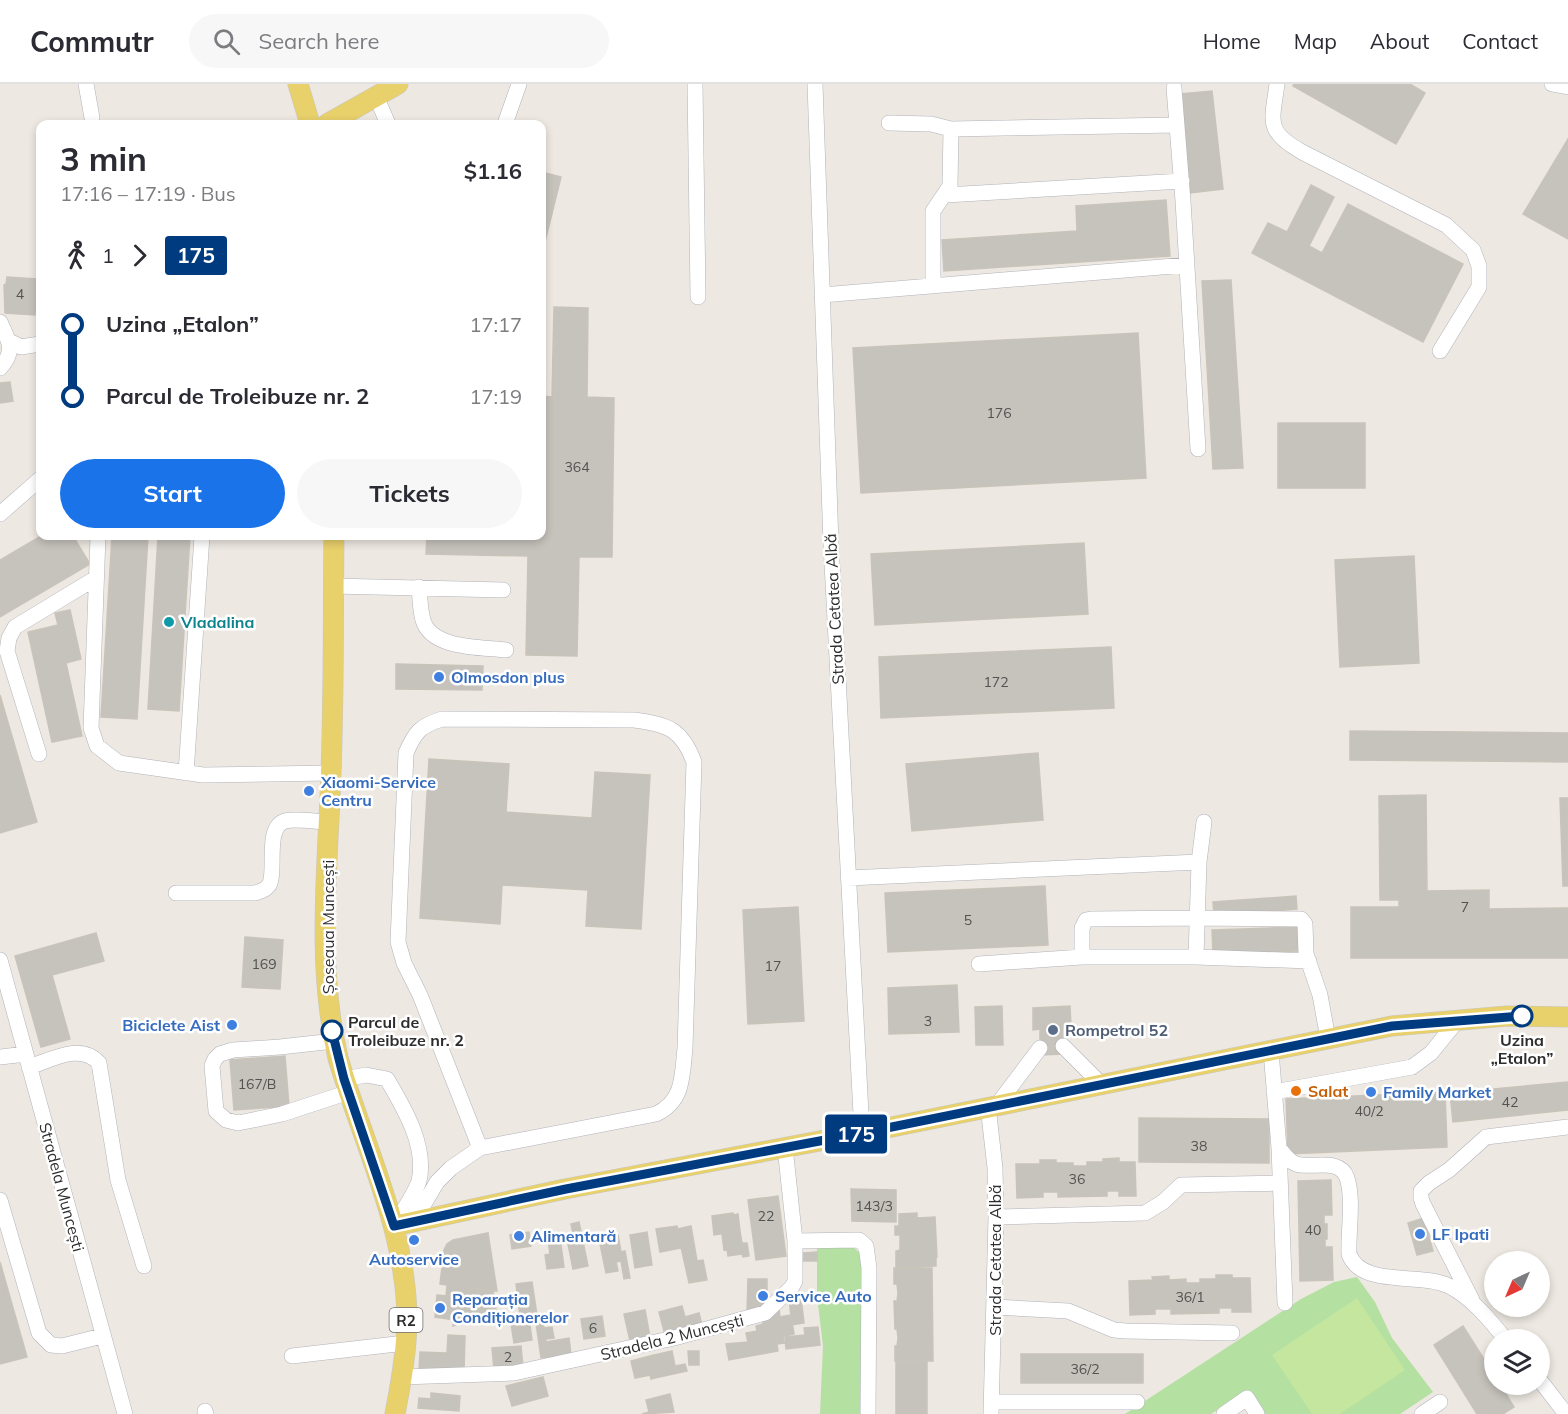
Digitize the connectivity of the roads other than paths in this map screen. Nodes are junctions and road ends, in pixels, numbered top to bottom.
1 (86, 84) edge
2 (298, 84) edge
3 (398, 84) edge
4 (519, 84) edge
5 (695, 84) edge
6 (815, 84) edge
7 (1277, 84) edge
8 (1552, 84) edge
9 (1568, 87) edge
10 (1174, 88) dead end
11 (376, 96) junction
12 (92, 118) dead end
13 (309, 120) edge
14 (334, 120) edge
15 (386, 120) edge
16 (506, 120) edge
17 (889, 123) dead end
18 (1177, 125) junction
19 (951, 129) junction
20 (1182, 182) junction
21 (946, 195) junction
22 (1186, 265) junction
23 (933, 286) junction
24 (822, 295) junction
25 (698, 297) dead end
26 (0, 322) edge
27 (9, 341) junction
28 (36, 345) edge
29 (1440, 351) dead end
30 (0, 368) edge
31 (1198, 449) dead end
32 (36, 482) edge
33 (0, 514) edge
34 (98, 540) edge
35 (202, 540) edge
36 (334, 540) edge
37 (96, 578) junction
38 (333, 586) junction
39 (419, 587) junction
40 (503, 590) dead end
41 (506, 650) dead end
42 (39, 754) dead end
43 (186, 773) junction
44 (331, 773) junction
45 (328, 822) junction
46 (1204, 822) dead end
47 (1199, 862) junction
48 (848, 878) junction
49 (176, 893) dead end
50 (1197, 918) junction
51 (1082, 957) junction
52 (1196, 957) junction
53 (0, 960) edge
54 (1309, 961) junction
55 (979, 964) dead end
56 (1568, 1017) edge
57 (1457, 1021) junction
58 (1328, 1039) junction
59 (334, 1041) junction
60 (1063, 1046) dead end
61 (1040, 1048) dead end
62 (1271, 1051) junction
63 (0, 1057) edge
64 (27, 1060) junction
65 (1102, 1085) junction
66 (346, 1086) junction
67 (1274, 1092) junction
68 (993, 1105) junction
69 (1568, 1127) edge
70 (862, 1133) junction
71 (480, 1148) junction
72 (785, 1148) junction
73 (1279, 1148) junction
74 (1279, 1183) junction
75 (0, 1200) edge
76 (996, 1217) junction
77 (414, 1221) junction
78 (394, 1226) junction
79 (795, 1240) junction
80 (144, 1266) dead end
81 (1285, 1303) dead end
82 (1474, 1305) junction
83 (995, 1307) junction
84 (1496, 1329) edge
85 (1232, 1333) dead end
86 (102, 1336) junction
87 (405, 1343) junction
88 (292, 1356) dead end
89 (402, 1377) junction
90 (1550, 1395) edge
91 (1137, 1402) dead end
92 (1440, 1402) dead end
93 (992, 1408) edge
94 (1562, 1413) edge
95 (125, 1414) edge
96 (396, 1414) edge
97 (868, 1414) edge
98 (1224, 1414) edge
99 (1257, 1414) edge
100 (1422, 1414) edge

1 - 12 street
2 - 13 main road
3 - 11 main road
4 - 16 street
5 - 25 street
6 - 24 street, Strada Cetatea Albă
7 - 29 street
8 - 9 street
10 - 18 street
11 - 14 main road
11 - 15 street
17 - 19 street
18 - 19 street
18 - 20 street
19 - 21 street
20 - 21 street
20 - 22 street
21 - 23 street
22 - 23 street
22 - 31 street
23 - 24 street
24 - 48 street, Strada Cetatea Albă
26 - 27 street
27 - 28 street
27 - 30 street
32 - 33 street
34 - 37 street
35 - 43 street
36 - 38 main road, Șoseaua Muncești / R2
37 - 42 street
37 - 43 street
38 - 39 street
38 - 44 main road, Șoseaua Muncești / R2
39 - 40 street
39 - 41 street
43 - 44 street
44 - 45 main road, Șoseaua Muncești / R2
45 - 49 street
45 - 59 main road, Șoseaua Muncești / R2
46 - 47 street
47 - 48 street
47 - 50 street
48 - 70 street, Strada Cetatea Albă
50 - 51 street
50 - 52 street
50 - 54 street
51 - 52 street
51 - 55 street
52 - 54 street
53 - 64 street, Stradela Muncești
54 - 58 street
56 - 57 main road
57 - 58 main road
57 - 67 street
58 - 62 main road
59 - 66 main road, Șoseaua Muncești / R2
59 - 66 street
60 - 65 street
61 - 68 street
62 - 65 main road
62 - 67 street
63 - 64 street
64 - 80 street
64 - 86 street, Stradela Muncești
65 - 68 main road
66 - 78 main road, Șoseaua Muncești / R2
66 - 78 street
67 - 73 street
68 - 70 main road
68 - 76 street, Strada Cetatea Albă
69 - 82 street
70 - 72 main road
71 - 71 street
71 - 77 street
72 - 77 main road
72 - 79 street, Stradela 2 Muncești
73 - 74 street
73 - 82 street
74 - 76 street
74 - 81 street
75 - 86 street
76 - 83 street, Strada Cetatea Albă
77 - 78 main road
78 - 87 main road, Șoseaua Muncești / R2
79 - 89 street, Stradela 2 Muncești
79 - 97 street
82 - 84 street
83 - 85 street
83 - 93 street, Strada Cetatea Albă
86 - 95 street, Stradela Muncești
87 - 88 street
87 - 89 main road, Șoseaua Muncești / R2
89 - 96 main road, Șoseaua Muncești / R2
90 - 94 street
91 - 93 street
92 - 100 street
98 - 99 street

